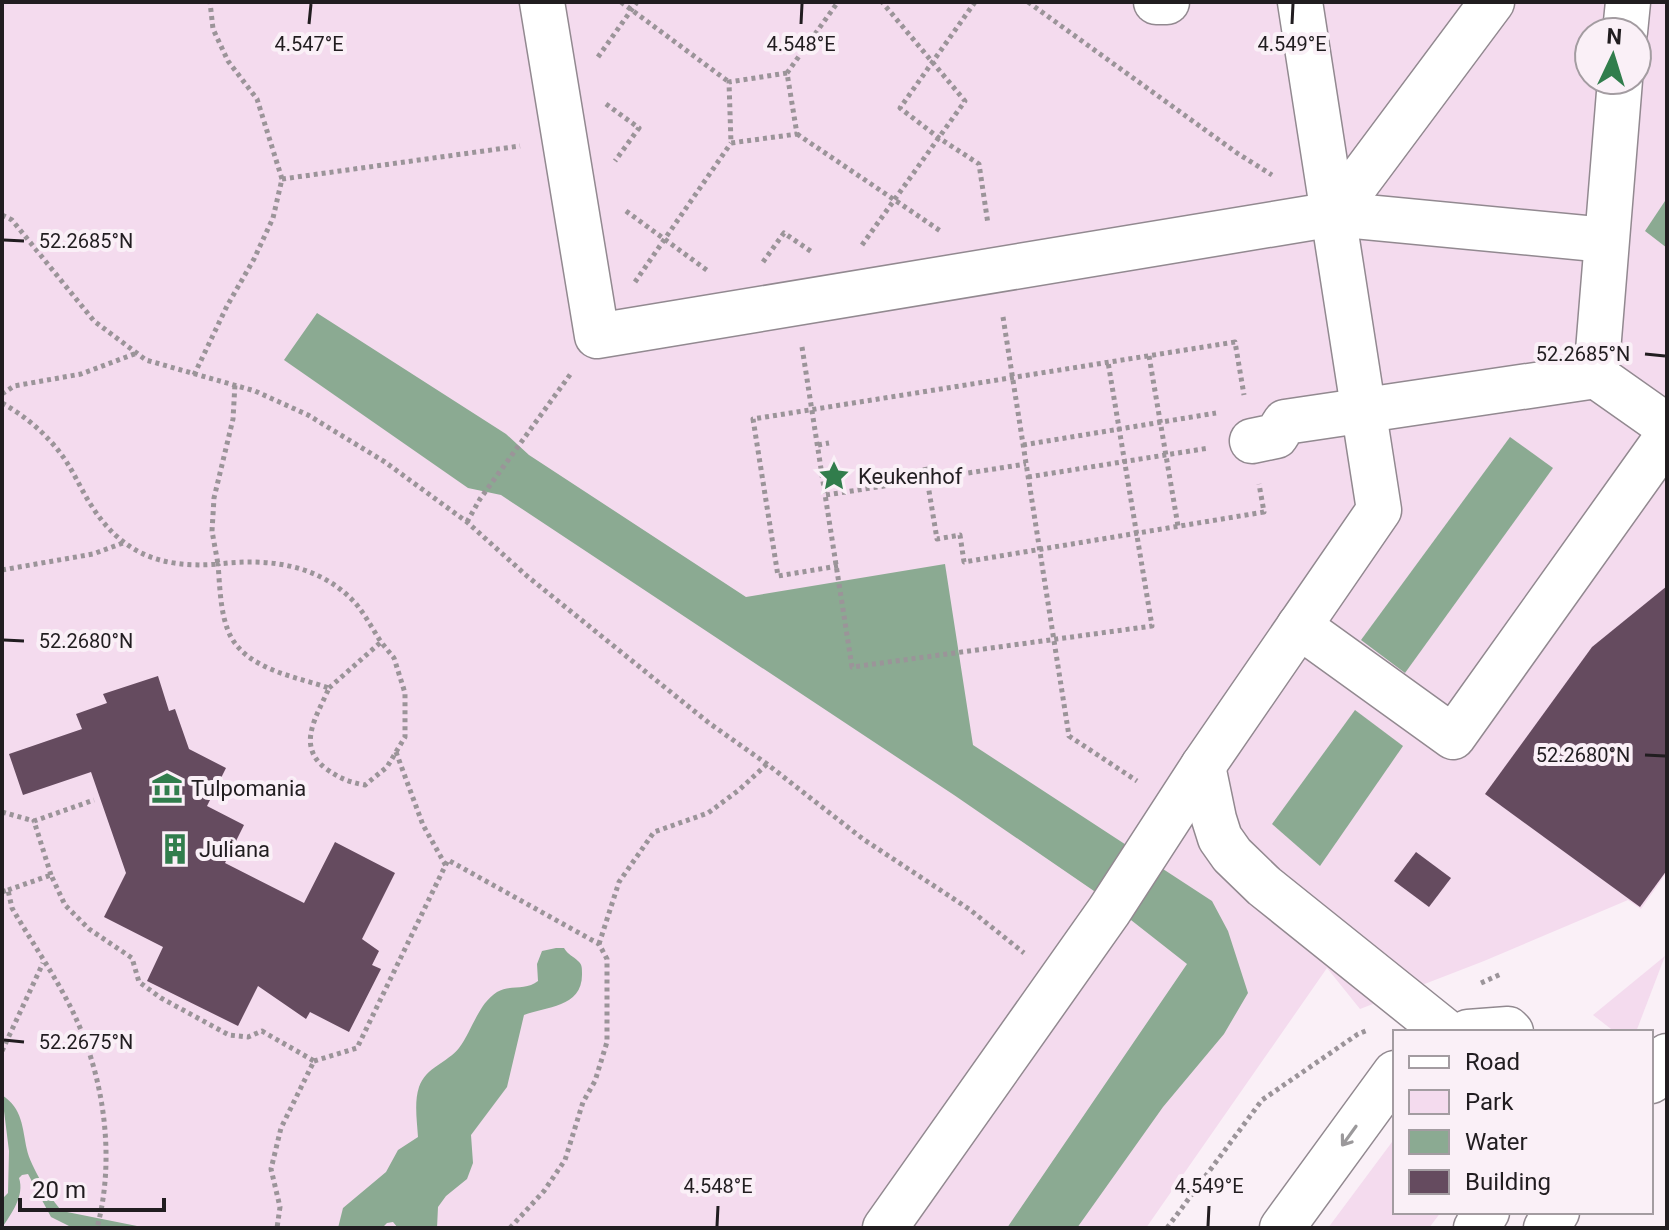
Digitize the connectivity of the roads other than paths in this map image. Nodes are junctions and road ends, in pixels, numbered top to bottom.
1 (542, 2) edge
2 (1156, 2) edge
3 (1167, 2) edge
4 (1300, 2) edge
5 (1492, 2) edge
6 (1619, 96) edge
7 (1334, 214) junction
8 (1606, 240) junction
9 (1596, 376) junction
10 (1362, 410) junction
11 (1249, 425) road end
12 (1667, 426) edge
13 (1667, 437) edge
14 (1299, 626) junction
15 (1203, 766) junction
16 (1433, 1021) edge
17 (1667, 1056) edge
18 (1393, 1076) edge
19 (1653, 1078) edge
20 (885, 1228) edge
21 (1282, 1228) edge

1 - 7 street
2 - 3 street
4 - 7 street
5 - 7 street
6 - 8 street
7 - 8 street
7 - 10 street
8 - 9 street
9 - 10 street
9 - 12 street
10 - 11 street
10 - 14 street
13 - 14 street
14 - 15 street
15 - 16 street
15 - 20 street
17 - 19 street
18 -> 21 street

